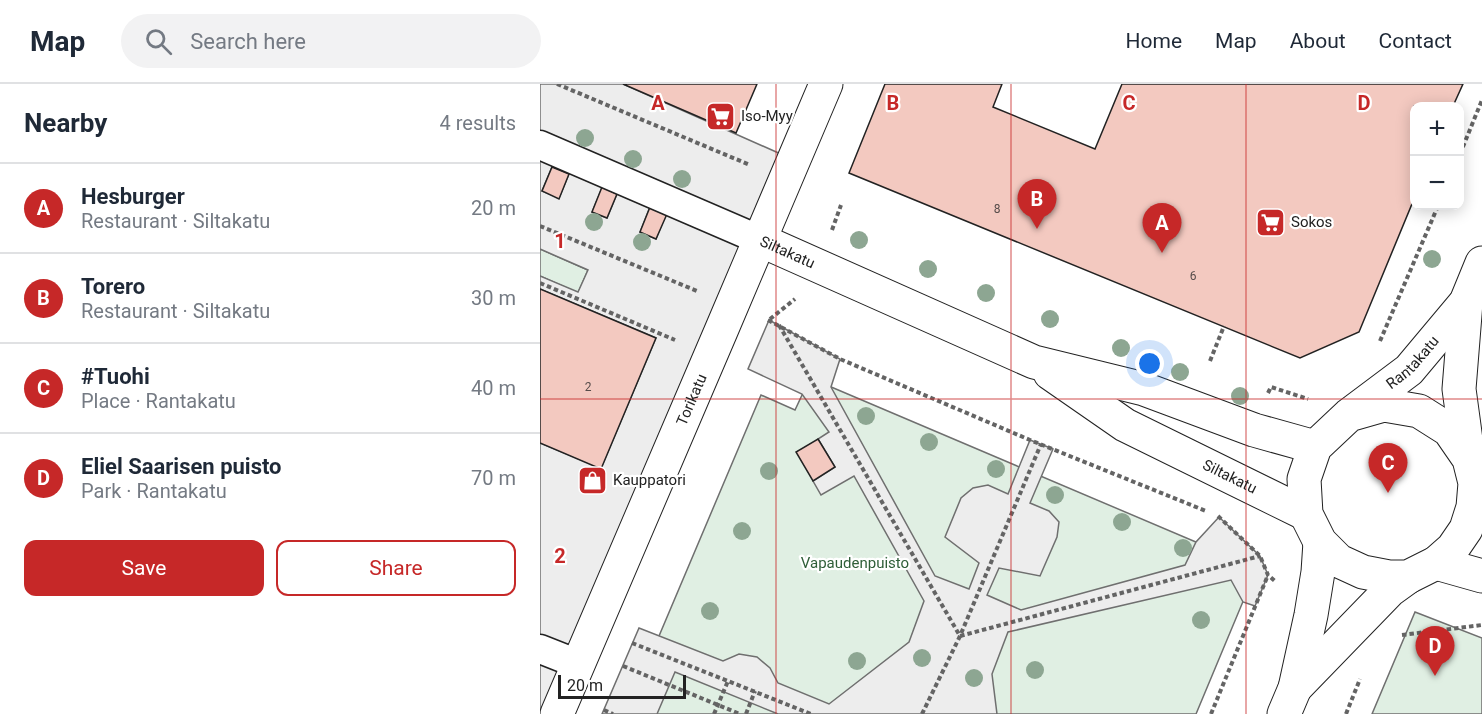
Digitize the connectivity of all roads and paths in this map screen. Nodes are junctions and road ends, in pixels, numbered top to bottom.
1 (557, 84) edge
2 (826, 84) edge
3 (1482, 100) edge
4 (1464, 138) edge
5 (540, 145) edge
6 (756, 167) dead end
7 (1435, 210) edge
8 (540, 226) edge
9 (760, 240) junction
10 (1482, 263) edge
11 (540, 283) edge
12 (718, 299) junction
13 (1466, 302) junction
14 (778, 324) junction
15 (1224, 326) dead end
16 (684, 344) dead end
17 (1378, 345) dead end
18 (1210, 361) dead end
19 (1034, 362) junction
20 (1271, 387) dead end
21 (1317, 393) dead end
22 (1349, 415) junction
23 (1041, 444) junction
24 (1315, 447) junction
25 (1475, 478) edge
26 (1313, 528) junction
27 (1260, 556) junction
28 (1422, 570) junction
29 (1268, 574) junction
30 (1482, 576) edge
31 (1311, 615) junction
32 (1482, 625) edge
33 (960, 636) junction
34 (1345, 636) junction
35 (632, 643) dead end
36 (540, 649) edge
37 (578, 664) junction
38 (623, 666) dead end
39 (728, 681) junction
40 (755, 691) junction
41 (1289, 701) edge
42 (718, 705) junction
43 (604, 710) dead end
44 (808, 713) edge
45 (557, 714) edge
46 (613, 714) edge
47 (714, 714) edge
48 (740, 714) edge
49 (746, 714) edge
50 (922, 714) edge
51 (1211, 714) edge

1 - 6 path
2 - 9 street, Torikatu
3 - 4 path
5 - 9 street, Siltakatu
7 - 17 path
8 - 12 path
9 - 12 street, Torikatu
9 - 19 street, Siltakatu
10 - 13 street, Rantakatu
11 - 16 path
12 - 14 path
12 - 37 street, Torikatu
13 - 22 street, Rantakatu
13 - 25 street, Rantakatu
14 - 23 path
14 - 33 path
15 - 18 path
19 - 24 street, Siltakatu
19 - 26 street, Siltakatu
20 - 21 path
22 - 24 street
22 - 25 street
23 - 27 path
23 - 33 path
24 - 26 street
25 - 28 street
26 - 28 street
26 - 31 street
27 - 29 path
27 - 33 path
28 - 30 street
28 - 34 street
29 - 31 path
29 - 51 path
31 - 41 street
32 - 34 path
33 - 50 path
34 - 41 street
35 - 39 path
36 - 37 street
37 - 45 street, Torikatu
38 - 42 path
39 - 40 path
39 - 42 path
40 - 44 path
40 - 49 path
42 - 47 path
42 - 48 path
43 - 46 path

